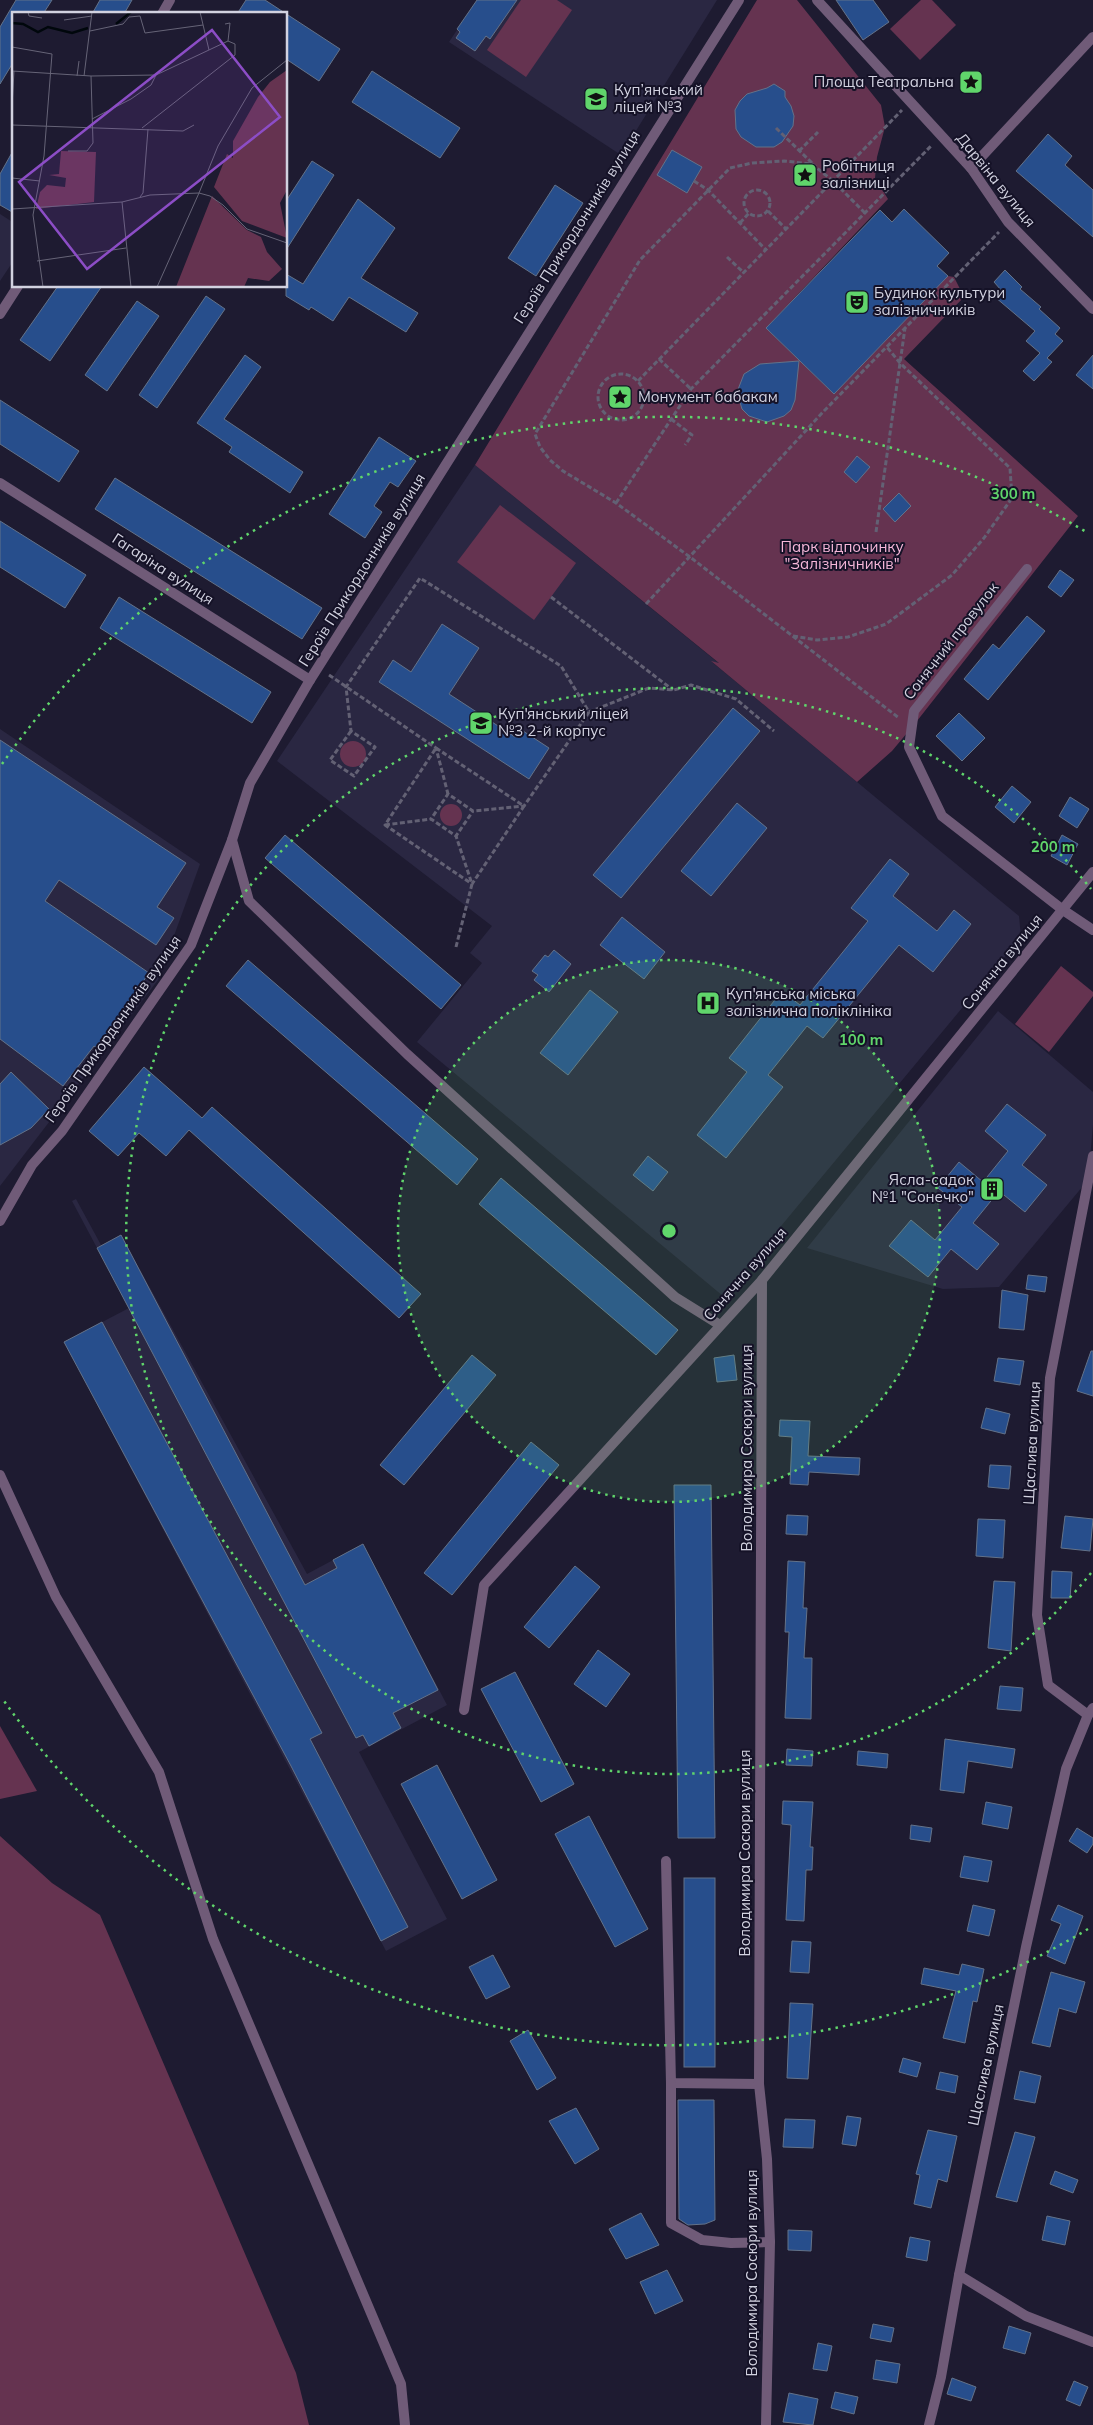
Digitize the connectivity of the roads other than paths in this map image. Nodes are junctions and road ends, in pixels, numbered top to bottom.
1 (170, 0) edge
2 (739, 0) edge
3 (817, 0) edge
4 (163, 12) edge
5 (1093, 37) edge
6 (971, 168) junction
7 (17, 288) edge
8 (1093, 309) edge
9 (0, 314) edge
10 (0, 483) edge
11 (1027, 569) dead end
12 (310, 680) junction
13 (232, 840) junction
14 (1093, 872) edge
15 (1063, 910) junction
16 (1093, 930) edge
17 (1093, 1156) edge
18 (0, 1221) edge
19 (762, 1280) junction
20 (720, 1325) junction
21 (0, 1475) edge
22 (464, 1710) dead end
23 (1090, 1711) edge
24 (666, 1861) dead end
25 (670, 2083) junction
26 (759, 2084) junction
27 (770, 2242) junction
28 (959, 2275) junction
29 (1093, 2342) edge
30 (405, 2425) edge
31 (766, 2425) edge
32 (929, 2425) edge

1 - 4 street
2 - 12 street, Героїв Прикордонників вулиця
3 - 6 street, Дарвіна вулиця
5 - 6 street
6 - 8 street, Дарвіна вулиця
7 - 9 street
10 - 12 street, Гагаріна вулиця
11 - 15 street, Сонячний провулок
12 - 13 street, Героїв Прикордонників вулиця
13 - 18 street, Героїв Прикордонників вулиця
13 - 20 street
14 - 15 street, Сонячна вулиця
15 - 16 street, Сонячний провулок
15 - 19 street, Сонячна вулиця
17 - 23 street, Щаслива вулиця
19 - 20 street, Сонячна вулиця
19 - 26 street, Володимира Сосюри вулиця
20 - 22 street, Сонячна вулиця
21 - 30 street
23 - 28 street, Щаслива вулиця
24 - 25 street
25 - 26 street
25 - 27 street
26 - 27 street, Володимира Сосюри вулиця
27 - 31 street, Володимира Сосюри вулиця
28 - 29 street
28 - 32 street, Щаслива вулиця

